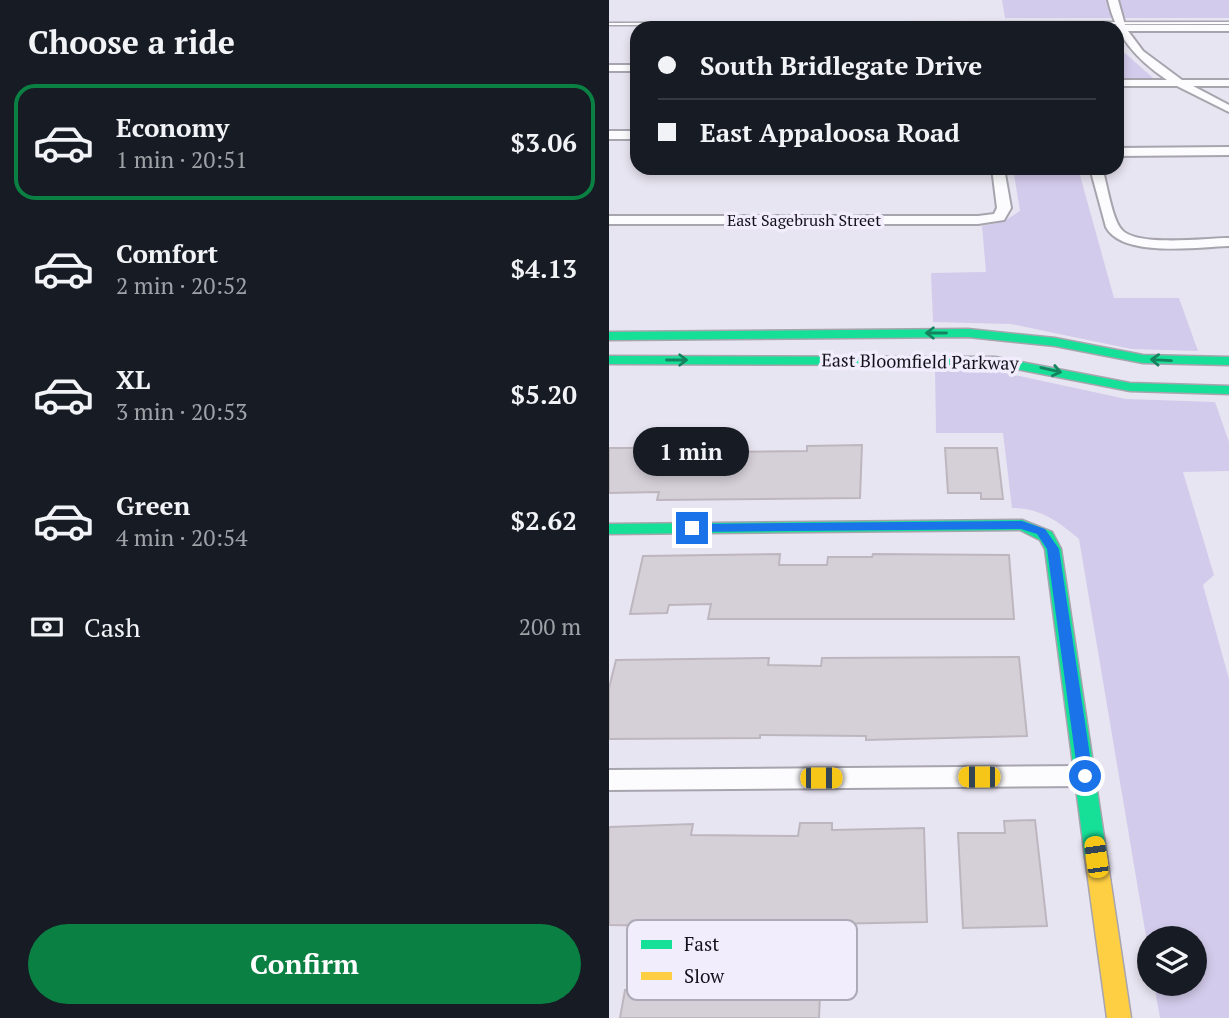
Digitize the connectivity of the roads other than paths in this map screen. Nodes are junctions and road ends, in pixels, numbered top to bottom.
1 (1113, 0) edge
2 (1118, 21) edge
3 (609, 24) edge
4 (630, 24) edge
5 (1124, 25) edge
6 (1229, 25) edge
7 (1124, 31) edge
8 (609, 68) edge
9 (630, 68) edge
10 (1124, 83) edge
11 (1181, 83) junction
12 (1229, 83) edge
13 (1229, 109) edge
14 (609, 135) edge
15 (630, 135) edge
16 (1229, 151) edge
17 (1124, 152) edge
18 (999, 175) edge
19 (1098, 175) edge
20 (609, 220) edge
21 (1229, 242) edge
22 (609, 336) edge
23 (609, 360) edge
24 (1229, 361) edge
25 (1229, 390) edge
26 (609, 528) edge
27 (1085, 776) junction
28 (609, 780) edge
29 (1119, 1018) edge

1 - 2 street
3 - 4 lane
5 - 6 street
7 - 11 street
8 - 9 street
10 - 11 street
11 - 12 street
11 - 13 street
14 - 15 street
16 - 17 street
18 - 20 street, East Sagebrush Street
19 - 21 street
24 -> 22 street, East Bloomfield Parkway
23 -> 25 street, East Bloomfield Parkway
26 - 27 street
27 - 28 street
27 - 29 street

